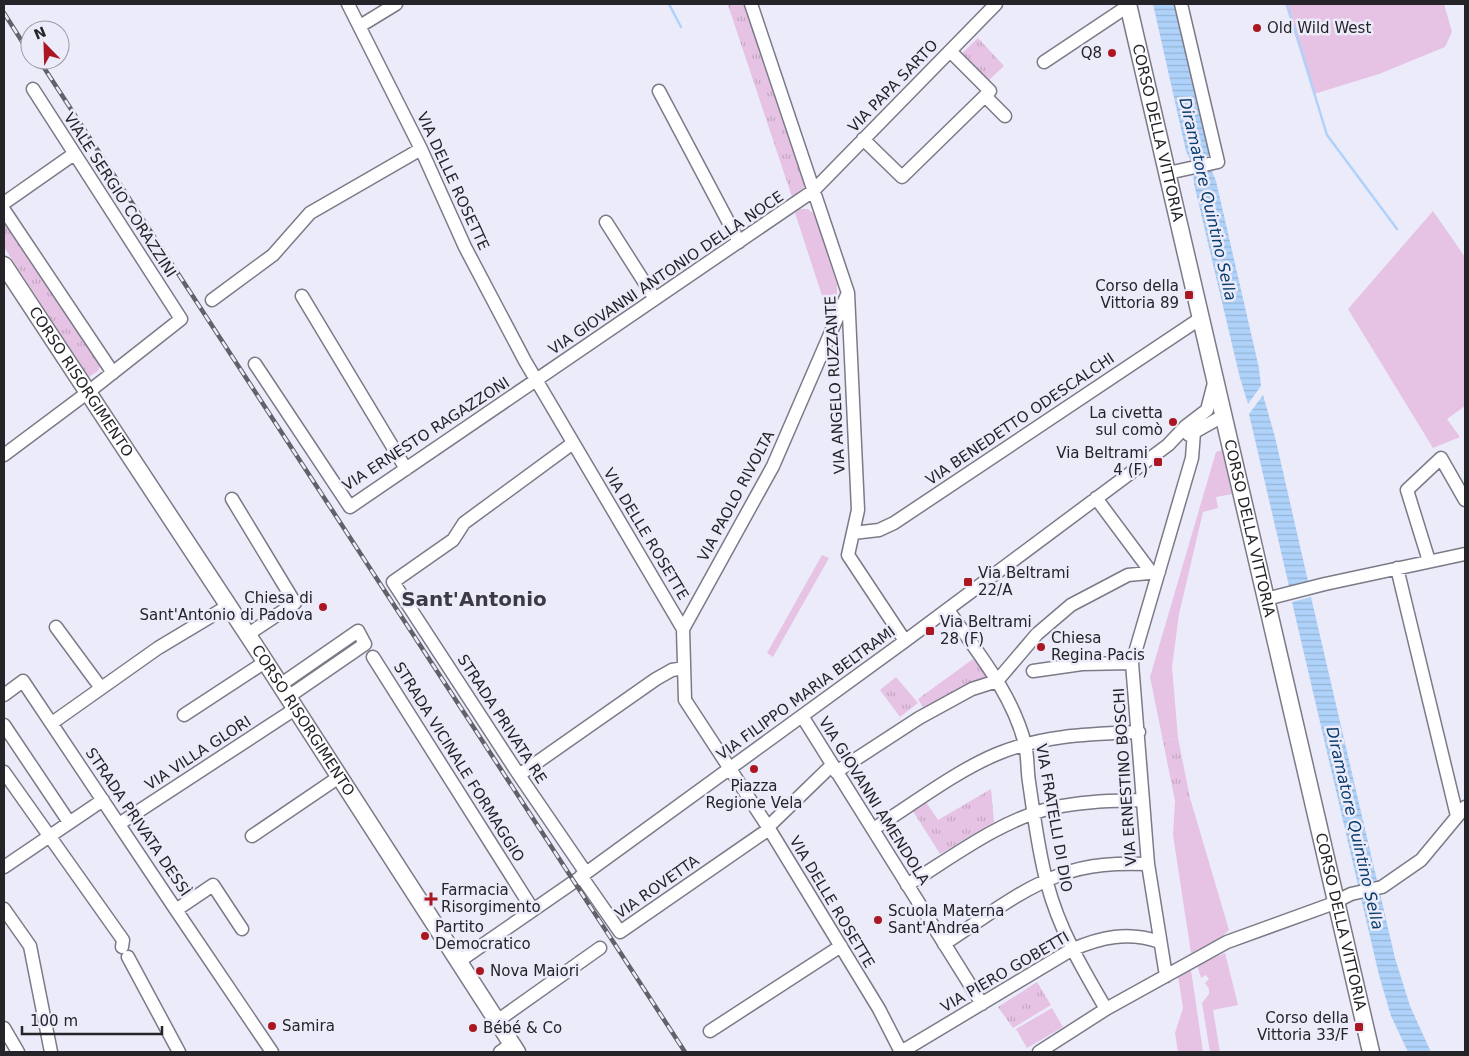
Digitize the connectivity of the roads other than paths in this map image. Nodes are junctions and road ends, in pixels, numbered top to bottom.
1 (348, 4) edge
2 (396, 4) edge
3 (751, 4) edge
4 (996, 4) edge
5 (1181, 4) edge
6 (1128, 5) edge
7 (360, 26) junction
8 (950, 51) junction
9 (1044, 62) dead end
10 (33, 90) dead end
11 (659, 91) dead end
12 (985, 96) junction
13 (1005, 116) dead end
14 (864, 139) junction
15 (421, 149) junction
16 (74, 154) junction
17 (1168, 173) junction
18 (813, 192) junction
19 (4, 203) edge
20 (4, 210) edge
21 (606, 222) dead end
22 (739, 242) junction
23 (4, 265) edge
24 (848, 293) junction
25 (302, 296) dead end
26 (655, 299) junction
27 (212, 300) dead end
28 (1201, 318) junction
29 (255, 364) dead end
30 (112, 373) junction
31 (537, 381) junction
32 (88, 393) junction
33 (1217, 412) junction
34 (1194, 432) junction
35 (573, 443) junction
36 (1168, 445) junction
37 (4, 454) edge
38 (406, 469) junction
39 (1096, 498) junction
40 (232, 499) dead end
41 (1465, 500) edge
42 (853, 533) junction
43 (1465, 554) edge
44 (1429, 561) junction
45 (1397, 568) junction
46 (1155, 572) junction
47 (1266, 599) junction
48 (228, 606) junction
49 (948, 610) junction
50 (56, 627) dead end
51 (683, 629) junction
52 (247, 635) junction
53 (905, 641) junction
54 (373, 657) dead end
55 (265, 662) junction
56 (1132, 663) junction
57 (684, 668) junction
58 (1033, 671) dead end
59 (997, 681) junction
60 (101, 688) junction
61 (6, 690) edge
62 (288, 697) junction
63 (184, 715) dead end
64 (802, 716) junction
65 (52, 723) junction
66 (4, 725) edge
67 (1139, 732) junction
68 (1025, 745) junction
69 (730, 768) junction
70 (834, 769) junction
71 (4, 772) edge
72 (518, 775) junction
73 (339, 777) junction
74 (103, 800) junction
75 (1143, 800) junction
76 (1461, 811) edge
77 (1034, 814) junction
78 (69, 822) junction
79 (120, 824) junction
80 (768, 828) junction
81 (873, 829) junction
82 (50, 835) junction
83 (252, 836) dead end
84 (1148, 864) junction
85 (4, 867) edge
86 (584, 875) junction
87 (1046, 882) junction
88 (907, 884) junction
89 (1337, 900) junction
90 (4, 909) edge
91 (176, 910) junction
92 (533, 910) junction
93 (242, 929) dead end
94 (1160, 942) junction
95 (944, 944) junction
96 (841, 946) junction
97 (600, 948) dead end
98 (1071, 950) junction
99 (458, 962) junction
100 (1166, 976) junction
101 (982, 1004) junction
102 (1106, 1009) junction
103 (497, 1021) junction
104 (4, 1028) edge
105 (710, 1031) dead end
106 (509, 1050) edge
107 (18, 1052) edge
108 (51, 1052) edge
109 (179, 1052) edge
110 (272, 1052) edge
111 (901, 1052) edge
112 (1039, 1052) edge
113 (1371, 1052) edge

1 - 7 street, VIA DELLE ROSETTE
2 - 7 street
3 - 18 street, VIA ANGELO RUZZANTE
4 - 8 street, VIA PAPA SARTO
5 - 17 street
6 - 9 street
6 - 17 main road, CORSO DELLA VITTORIA
7 - 15 street, VIA DELLE ROSETTE
8 - 12 street
8 - 14 street, VIA PAPA SARTO
10 - 16 street, VIALE SERGIO CORAZZINI
11 - 22 street
12 - 13 street
12 - 14 street
14 - 18 street, VIA PAPA SARTO
15 - 27 street
15 - 31 street, VIA DELLE ROSETTE
16 - 19 street
16 - 30 street, VIALE SERGIO CORAZZINI
17 - 28 main road, CORSO DELLA VITTORIA
18 - 22 street, VIA GIOVANNI ANTONIO DELLA NOCE
18 - 24 street, VIA ANGELO RUZZANTE
20 - 30 street
21 - 26 street
22 - 26 street, VIA GIOVANNI ANTONIO DELLA NOCE
23 - 32 main road, CORSO RISORGIMENTO
24 - 42 street, VIA ANGELO RUZZANTE
24 - 51 street, VIA PAOLO RIVOLTA
25 - 38 street
26 - 31 street, VIA GIOVANNI ANTONIO DELLA NOCE
28 - 33 main road, CORSO DELLA VITTORIA
28 - 42 street, VIA BENEDETTO ODESCALCHI
29 - 38 street, VIA ERNESTO RAGAZZONI
30 - 32 street
31 - 35 street, VIA DELLE ROSETTE
31 - 38 street, VIA ERNESTO RAGAZZONI
32 - 37 street
32 - 48 main road, CORSO RISORGIMENTO
33 - 34 street, VIA FILIPPO MARIA BELTRAMI
33 - 36 street, VIA FILIPPO MARIA BELTRAMI
33 - 47 main road, CORSO DELLA VITTORIA
34 - 36 street, VIA FILIPPO MARIA BELTRAMI
34 - 46 street, VIA ERNESTINO BOSCHI
35 - 51 street, VIA DELLE ROSETTE
35 - 72 street, STRADA PRIVATA RE
36 - 39 street, VIA FILIPPO MARIA BELTRAMI
39 - 46 street
39 - 49 street, VIA FILIPPO MARIA BELTRAMI
40 - 52 street
41 - 44 street
42 - 53 street, VIA ANGELO RUZZANTE
43 - 44 street
44 - 45 street
45 - 47 street
45 - 76 street
46 - 56 street, VIA ERNESTINO BOSCHI
46 - 59 street
47 - 89 main road, CORSO DELLA VITTORIA
48 - 52 main road, CORSO RISORGIMENTO
48 - 60 street
49 - 53 street, VIA FILIPPO MARIA BELTRAMI
49 - 59 street, VIA FRATELLI DI DIO
50 - 60 street
51 - 57 street, VIA DELLE ROSETTE
52 - 55 main road, CORSO RISORGIMENTO
53 - 64 street, VIA FILIPPO MARIA BELTRAMI
54 - 92 street, STRADA VICINALE FORMAGGIO
55 - 62 main road, CORSO RISORGIMENTO
55 - 63 street
56 - 58 street
56 - 67 street, VIA ERNESTINO BOSCHI
57 - 69 street, VIA DELLE ROSETTE
57 - 72 street
59 - 68 street, VIA FRATELLI DI DIO
59 - 70 street
60 - 65 street
61 - 65 street, STRADA PRIVATA DESSÌ
62 - 62 street
62 - 73 main road, CORSO RISORGIMENTO
62 - 79 street, VIA VILLA GLORI
64 - 69 street, VIA FILIPPO MARIA BELTRAMI
64 - 70 street, VIA GIOVANNI AMENDOLA
65 - 74 street, STRADA PRIVATA DESSÌ
66 - 78 street
67 - 68 street
67 - 75 street, VIA ERNESTINO BOSCHI
68 - 77 street, VIA FRATELLI DI DIO
68 - 81 street
69 - 80 street, VIA DELLE ROSETTE
69 - 86 street, VIA FILIPPO MARIA BELTRAMI
70 - 80 street
70 - 81 street, VIA GIOVANNI AMENDOLA
71 - 82 street
72 - 86 street, STRADA PRIVATA RE
73 - 83 street
73 - 99 main road, CORSO RISORGIMENTO
74 - 78 street
74 - 79 street, STRADA PRIVATA DESSÌ
75 - 77 street
75 - 84 street, VIA ERNESTINO BOSCHI
76 - 89 street
77 - 87 street, VIA FRATELLI DI DIO
77 - 88 street
78 - 82 street
79 - 91 street, STRADA PRIVATA DESSÌ
80 - 86 street, VIA ROVETTA
80 - 96 street, VIA DELLE ROSETTE
81 - 88 street, VIA GIOVANNI AMENDOLA
82 - 85 street
82 - 109 street
84 - 87 street
84 - 94 street, VIA ERNESTINO BOSCHI
86 - 92 street, VIA FILIPPO MARIA BELTRAMI
87 - 95 street
87 - 98 street, VIA FRATELLI DI DIO
88 - 95 street, VIA GIOVANNI AMENDOLA
89 - 100 street
89 - 113 main road, CORSO DELLA VITTORIA
90 - 108 street
91 - 93 street, STRADA PRIVATA DESSÌ
91 - 110 street
92 - 99 street, VIA FILIPPO MARIA BELTRAMI
94 - 98 street, VIA PIERO GOBETTI
94 - 100 street, VIA ERNESTINO BOSCHI
95 - 101 street, VIA GIOVANNI AMENDOLA
96 - 105 street
96 - 111 street, VIA DELLE ROSETTE
97 - 103 street
98 - 101 street, VIA PIERO GOBETTI
98 - 102 street, VIA FRATELLI DI DIO
99 - 103 main road, CORSO RISORGIMENTO
100 - 102 street
101 - 111 street, VIA PIERO GOBETTI
102 - 112 street
103 - 106 main road, CORSO RISORGIMENTO
104 - 107 street

